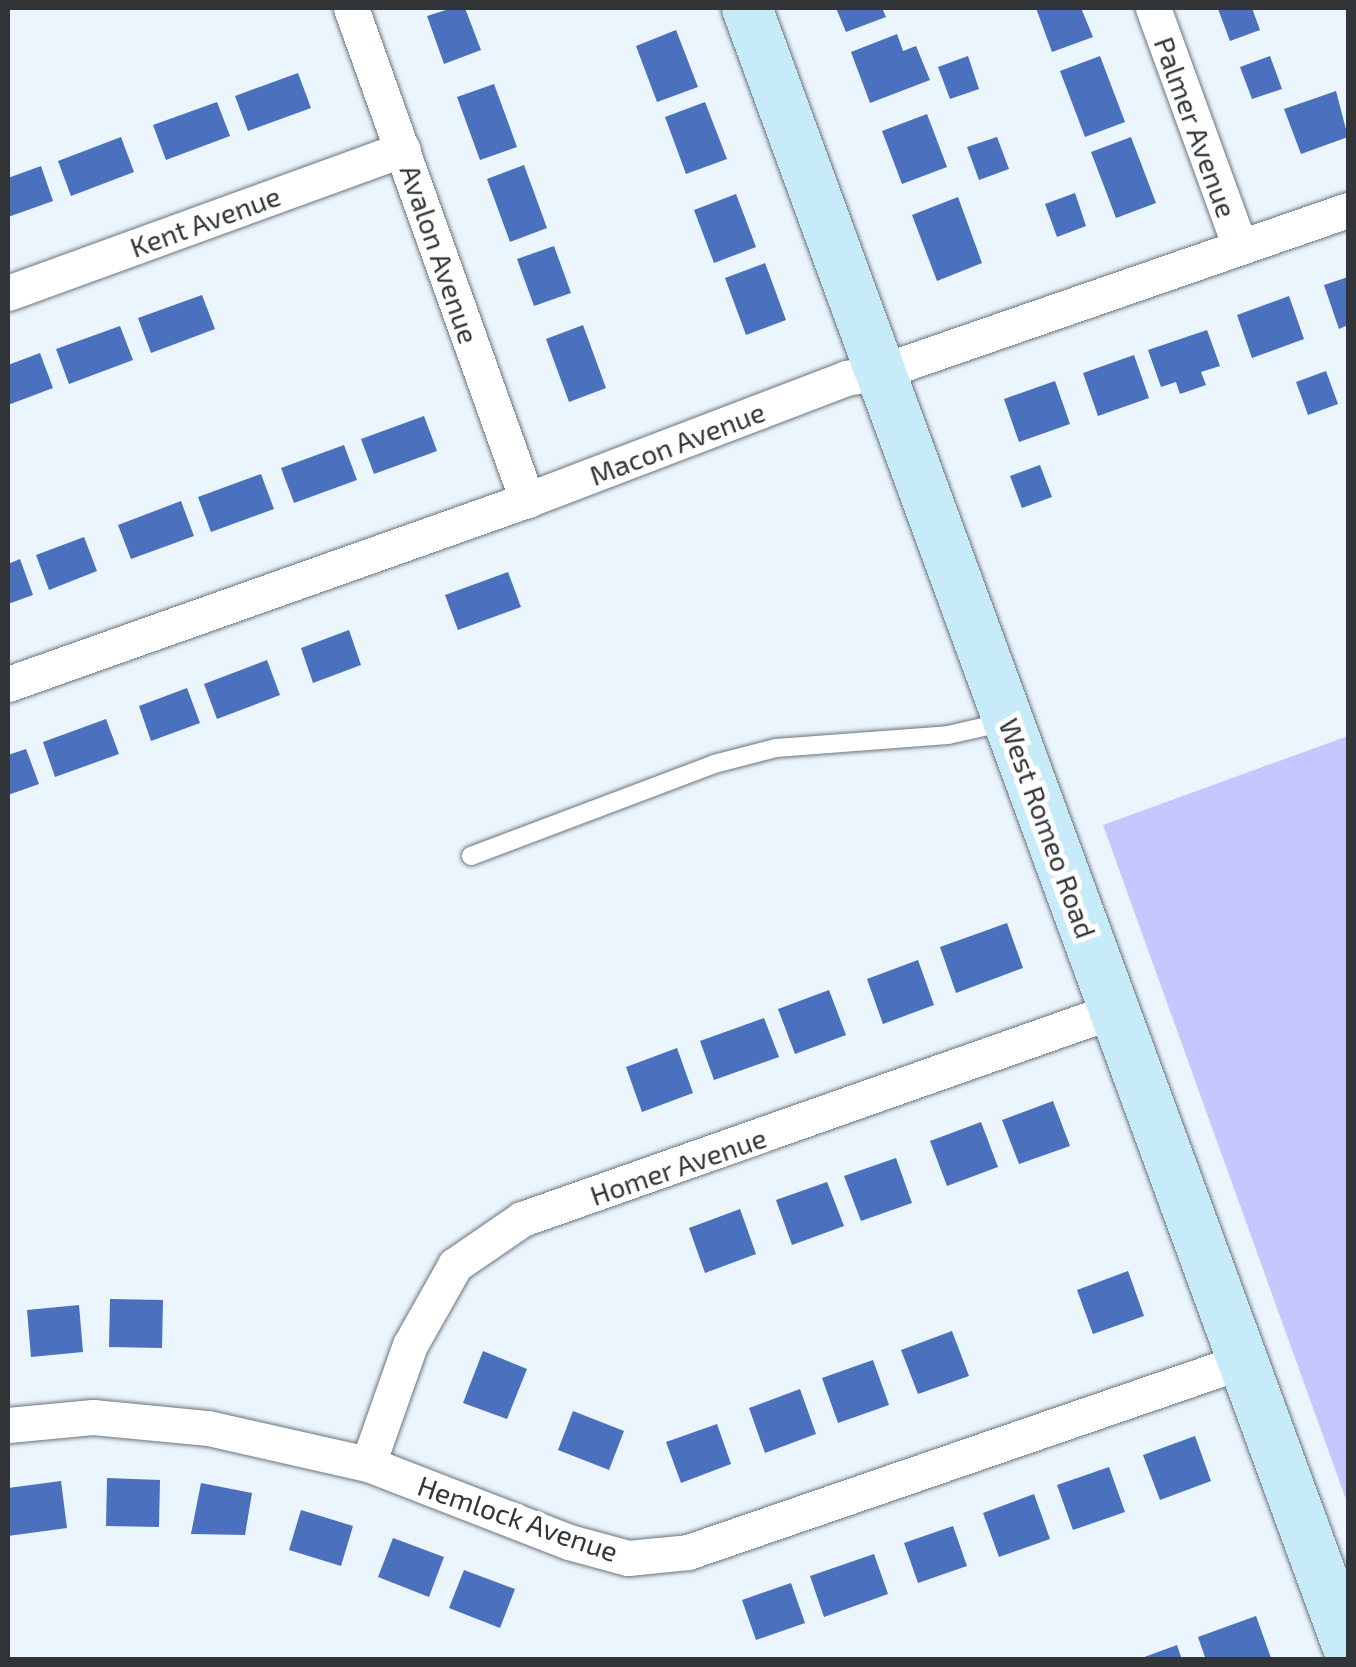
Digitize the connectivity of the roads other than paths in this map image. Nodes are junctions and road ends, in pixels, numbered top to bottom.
1 (352, 8) edge
2 (747, 8) edge
3 (1153, 8) edge
4 (403, 149) junction
5 (1348, 210) edge
6 (1240, 248) junction
7 (8, 293) edge
8 (880, 372) junction
9 (527, 500) junction
10 (8, 684) edge
11 (1008, 721) junction
12 (471, 856) dead end
13 (1115, 1010) junction
14 (1244, 1361) junction
15 (8, 1425) edge
16 (368, 1464) junction
17 (1348, 1648) edge

1 - 4 street, Avalon Avenue
2 - 8 main road, West Romeo Road
3 - 6 street, Palmer Avenue
4 - 7 street, Kent Avenue
4 - 9 street, Avalon Avenue
5 - 6 street, Macon Avenue
6 - 8 street, Macon Avenue
8 - 9 street, Macon Avenue
8 - 11 main road, West Romeo Road
9 - 10 street, Macon Avenue
11 - 12 lane
11 - 13 main road, West Romeo Road
13 - 14 main road, West Romeo Road
13 - 16 street, Homer Avenue
14 - 16 street, Hemlock Avenue
14 - 17 main road, West Romeo Road
15 - 16 street, Hemlock Avenue

